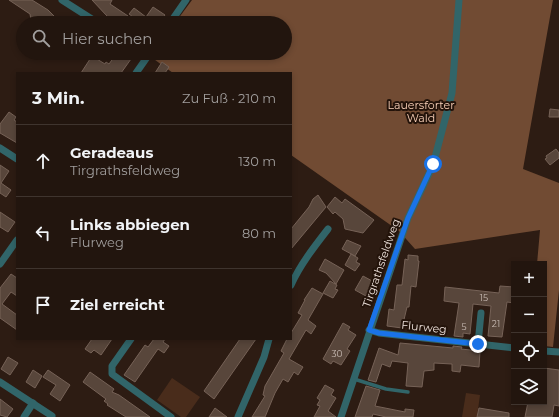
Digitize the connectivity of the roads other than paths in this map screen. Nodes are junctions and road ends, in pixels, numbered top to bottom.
1 (62, 0) edge
2 (186, 0) edge
3 (459, 0) edge
4 (87, 16) edge
5 (175, 16) edge
6 (144, 60) edge
7 (137, 72) edge
8 (0, 148) edge
9 (16, 158) edge
10 (328, 229) dead end
11 (16, 241) edge
12 (0, 264) edge
13 (292, 282) edge
14 (481, 313) dead end
15 (369, 330) junction
16 (130, 340) edge
17 (269, 340) edge
18 (478, 344) junction
19 (511, 348) edge
20 (547, 351) edge
21 (559, 352) edge
22 (353, 379) junction
23 (0, 382) edge
24 (408, 392) dead end
25 (33, 403) junction
26 (52, 416) edge
27 (24, 417) edge
28 (171, 417) edge
29 (238, 417) edge
30 (341, 417) edge

1 - 4 street
2 - 5 street
3 - 15 street, Tirgrathsfeldweg
6 - 7 street
8 - 9 street
10 - 13 street
11 - 12 street
14 - 18 street
15 - 18 street, Flurweg
15 - 22 street, Tirgrathsfeldweg
16 - 28 street
17 - 29 street
18 - 19 street, Flurweg
20 - 21 street
22 - 24 lane
22 - 30 street, Tirgrathsfeldweg
23 - 25 street
25 - 26 street
25 - 27 street

